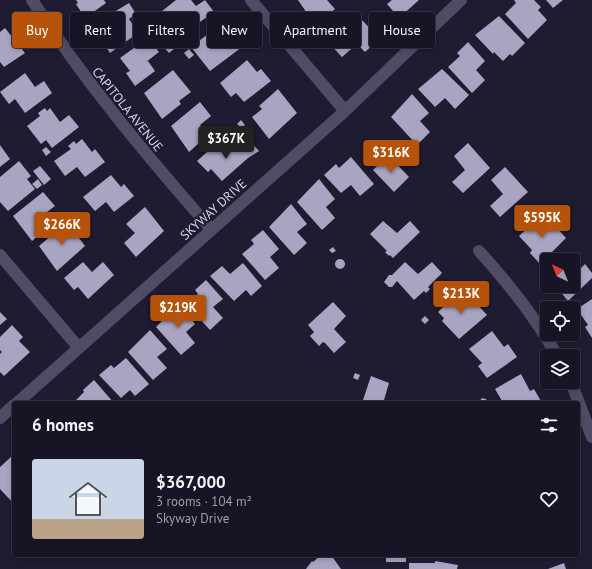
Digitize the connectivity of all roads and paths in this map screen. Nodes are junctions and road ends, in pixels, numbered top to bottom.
1 (32, 0) edge
2 (251, 0) edge
3 (461, 0) edge
4 (345, 110) junction
5 (212, 229) junction
6 (479, 251) dead end
7 (0, 255) edge
8 (79, 348) junction
9 (553, 349) edge
10 (574, 389) edge
11 (19, 401) edge
12 (578, 401) edge
13 (580, 406) edge
14 (12, 407) edge
15 (0, 418) edge
16 (592, 437) edge

1 - 5 street, CAPITOLA AVENUE
2 - 4 street
3 - 4 street, SKYWAY DRIVE
4 - 5 street, SKYWAY DRIVE
5 - 8 street, SKYWAY DRIVE
6 - 9 street
7 - 8 street
8 - 11 street, SKYWAY DRIVE
10 - 12 street
13 - 16 street
14 - 15 street

